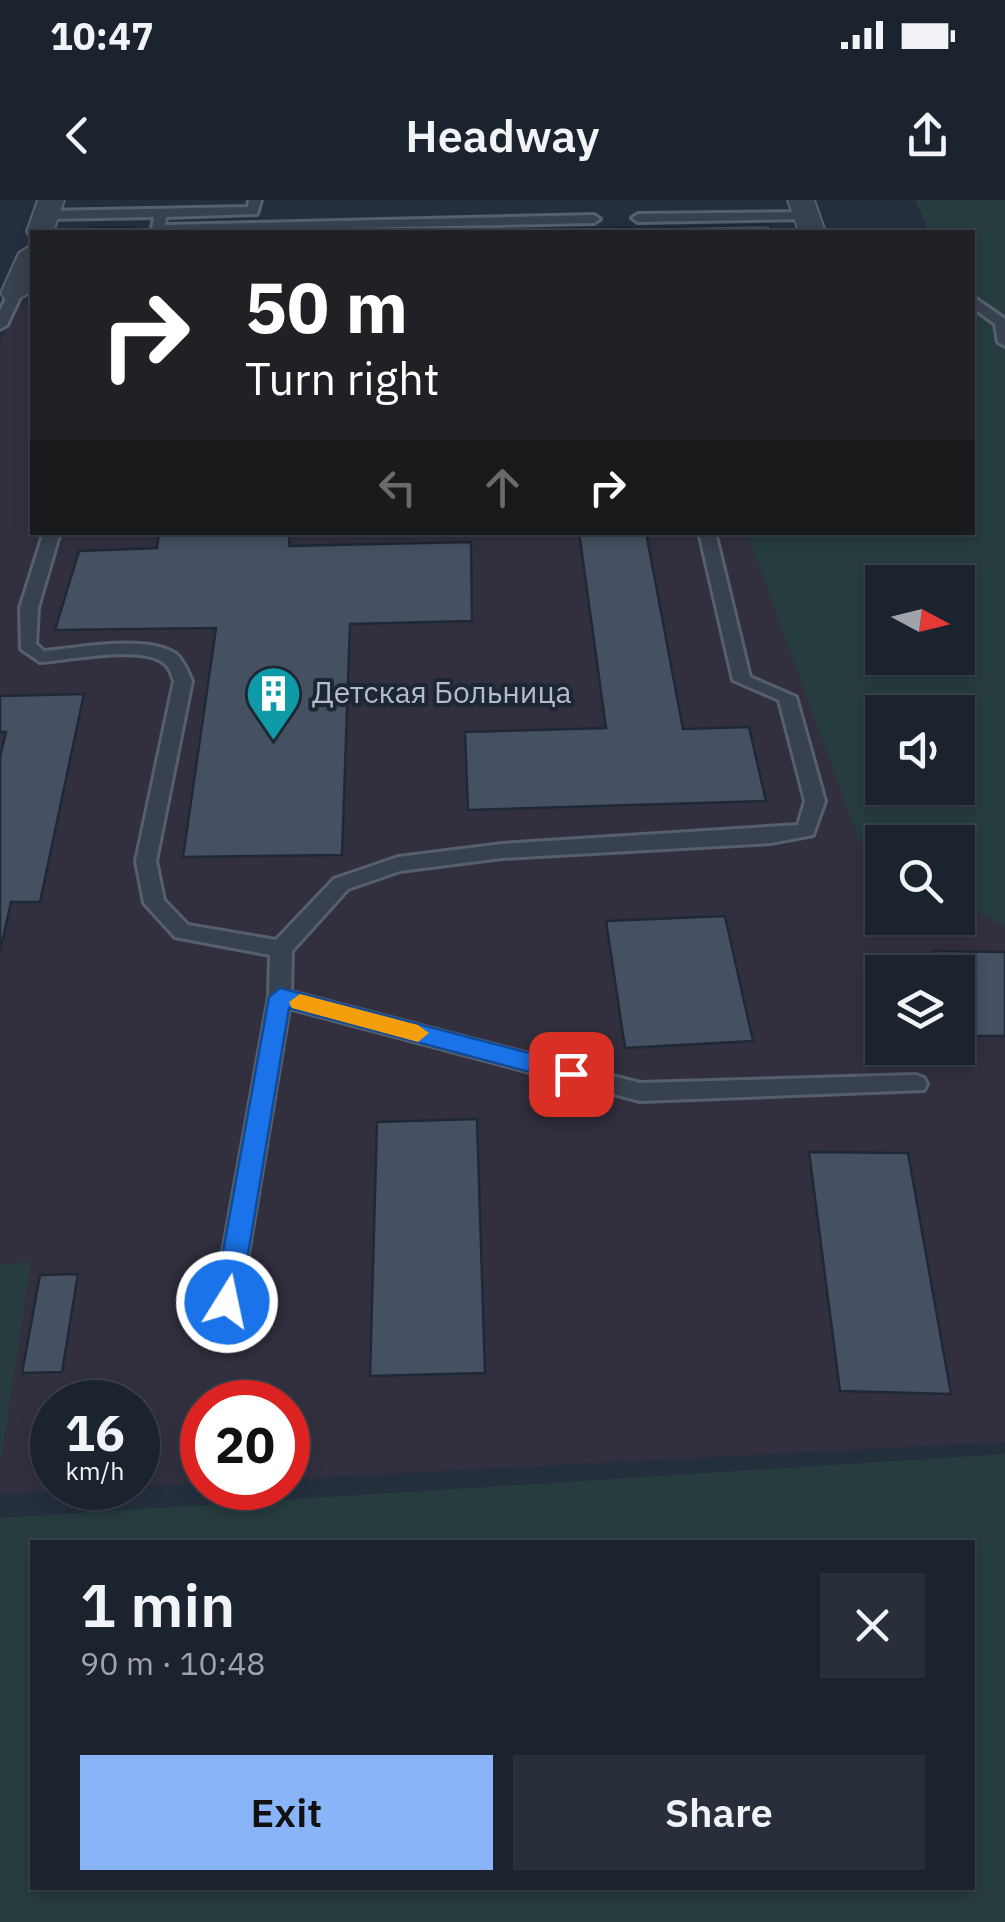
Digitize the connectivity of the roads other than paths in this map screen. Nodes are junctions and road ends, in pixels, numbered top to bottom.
1 (256, 200) edge
2 (162, 213) junction
3 (46, 216) edge
4 (806, 216) edge
5 (638, 218) dead end
6 (594, 219) dead end
7 (454, 222) edge
8 (30, 258) edge
9 (16, 293) edge
10 (975, 302) edge
11 (0, 325) edge
12 (1005, 342) edge
13 (51, 535) edge
14 (707, 535) edge
15 (281, 949) junction
16 (280, 997) junction
17 (916, 1084) dead end
18 (227, 1302) dead end

1 - 2 lane
2 - 3 lane
2 - 7 lane
4 - 5 lane
6 - 7 lane
8 - 9 street
9 - 11 lane
10 - 12 lane
13 - 15 lane
14 - 15 lane
15 - 16 lane
16 - 17 lane
16 - 18 lane

